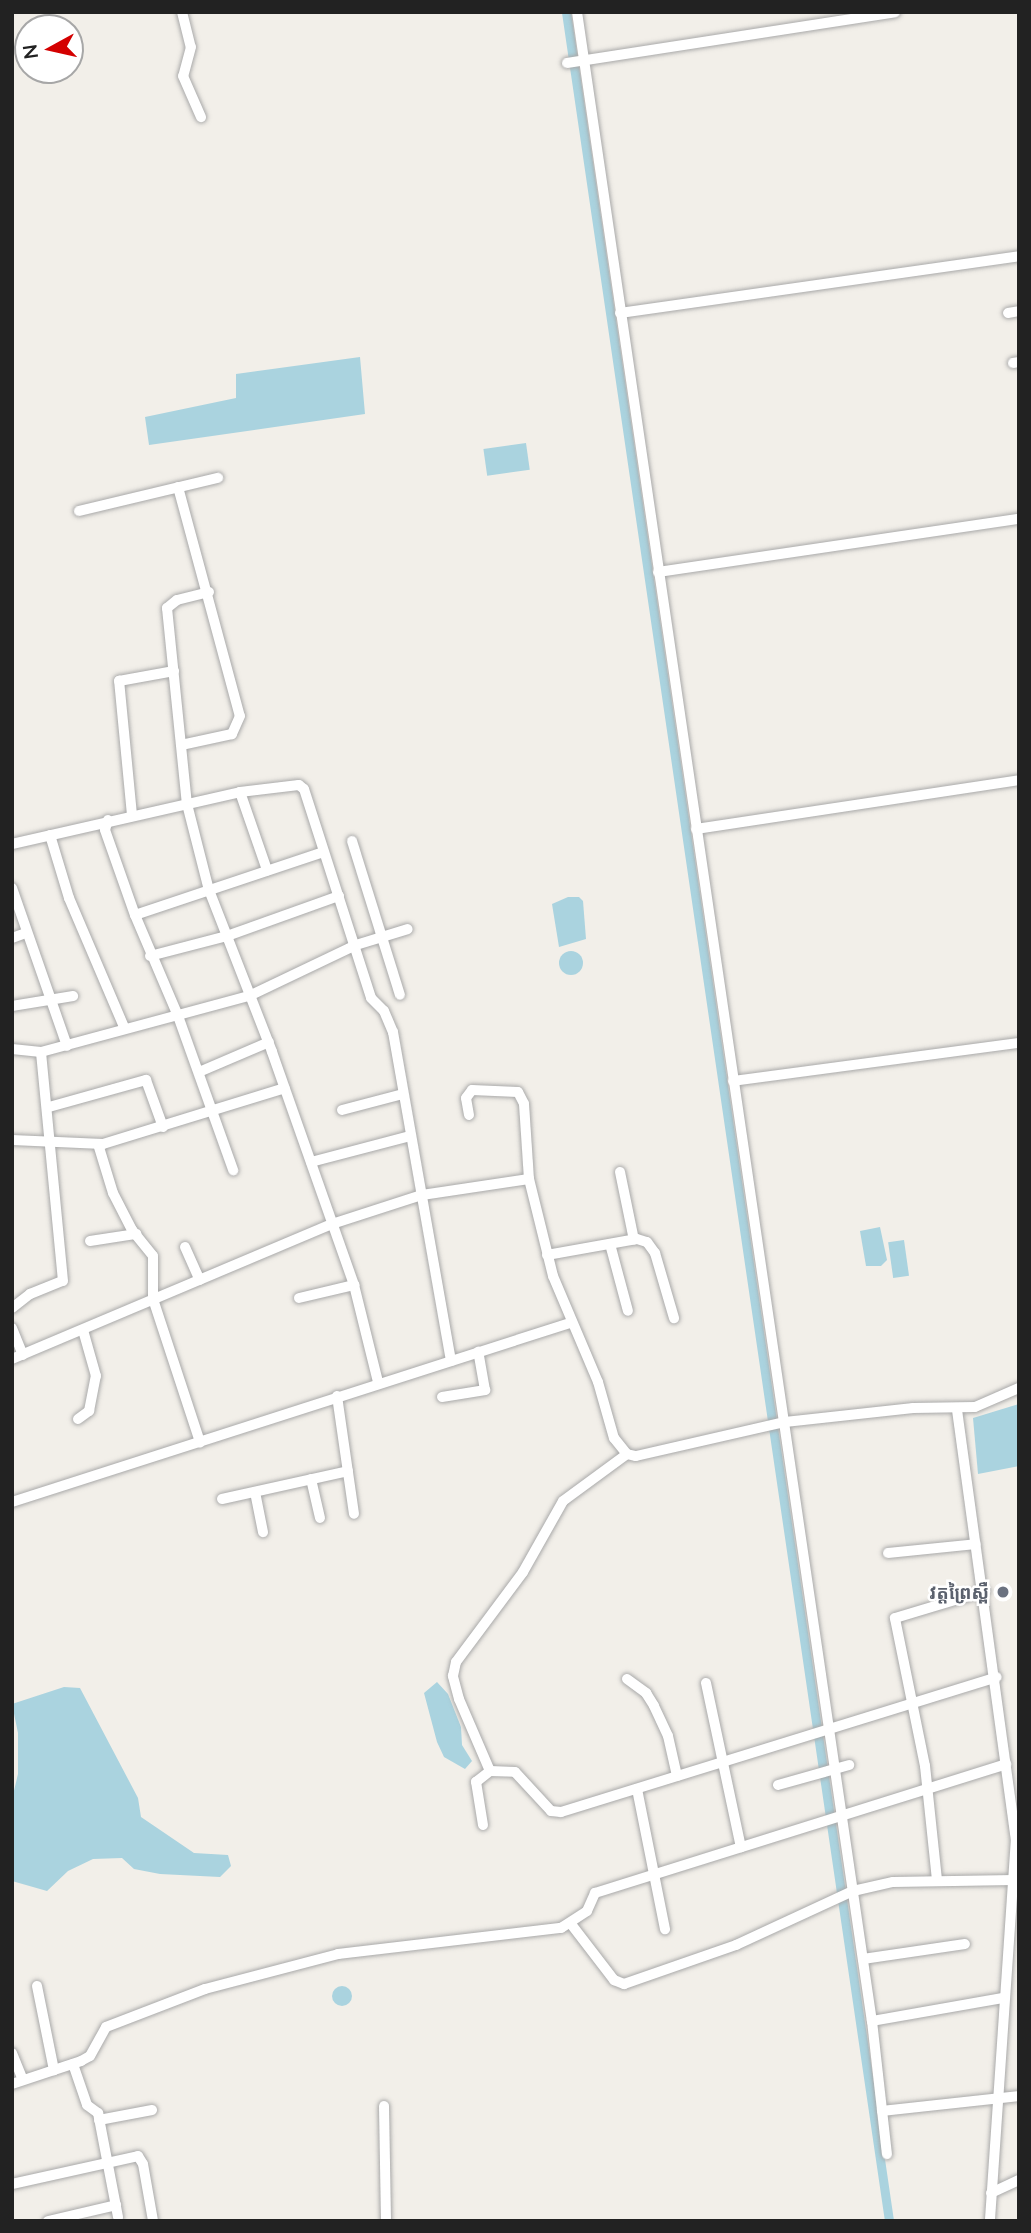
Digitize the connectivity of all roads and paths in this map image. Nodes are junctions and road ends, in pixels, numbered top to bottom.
1 (182, 12) edge
2 (577, 12) edge
3 (895, 12) edge
4 (576, 62) junction
5 (201, 117) dead end
6 (1019, 256) edge
7 (620, 313) junction
8 (218, 478) dead end
9 (178, 487) junction
10 (79, 511) dead end
11 (1019, 519) edge
12 (657, 572) junction
13 (209, 592) junction
14 (174, 671) junction
15 (181, 745) junction
16 (1019, 780) edge
17 (240, 792) junction
18 (187, 804) junction
19 (132, 815) junction
20 (108, 820) junction
21 (696, 829) junction
22 (50, 835) junction
23 (352, 841) dead end
24 (12, 844) edge
25 (323, 852) junction
26 (267, 870) junction
27 (12, 888) edge
28 (209, 890) junction
29 (339, 896) junction
30 (135, 915) junction
31 (408, 929) dead end
32 (26, 933) junction
33 (227, 936) junction
34 (380, 936) junction
35 (12, 937) edge
36 (356, 945) junction
37 (150, 956) junction
38 (400, 995) dead end
39 (73, 996) dead end
40 (249, 996) junction
41 (48, 1000) junction
42 (12, 1006) edge
43 (178, 1016) junction
44 (125, 1029) junction
45 (269, 1042) junction
46 (1019, 1043) edge
47 (68, 1045) junction
48 (12, 1049) edge
49 (41, 1052) junction
50 (199, 1072) junction
51 (733, 1081) junction
52 (285, 1088) junction
53 (403, 1094) junction
54 (49, 1107) junction
55 (342, 1110) dead end
56 (214, 1112) junction
57 (469, 1115) dead end
58 (163, 1127) junction
59 (410, 1136) junction
60 (12, 1140) edge
61 (47, 1140) junction
62 (98, 1144) junction
63 (311, 1162) junction
64 (233, 1170) dead end
65 (620, 1172) dead end
66 (530, 1179) junction
67 (422, 1195) junction
68 (332, 1224) junction
69 (136, 1234) junction
70 (634, 1240) junction
71 (90, 1241) dead end
72 (610, 1244) junction
73 (185, 1247) dead end
74 (547, 1255) junction
75 (200, 1280) junction
76 (354, 1285) junction
77 (299, 1298) dead end
78 (153, 1299) junction
79 (12, 1308) edge
80 (628, 1311) dead end
81 (674, 1318) dead end
82 (570, 1323) junction
83 (12, 1328) edge
84 (83, 1330) junction
85 (478, 1352) junction
86 (18, 1357) edge
87 (451, 1361) junction
88 (377, 1382) junction
89 (1019, 1388) edge
90 (337, 1396) junction
91 (442, 1397) dead end
92 (957, 1410) junction
93 (78, 1419) dead end
94 (777, 1424) junction
95 (200, 1442) junction
96 (627, 1454) junction
97 (348, 1471) junction
98 (311, 1479) junction
99 (255, 1492) junction
100 (222, 1499) dead end
101 (12, 1502) edge
102 (354, 1514) dead end
103 (320, 1518) dead end
104 (263, 1532) dead end
105 (976, 1544) junction
106 (888, 1553) dead end
107 (985, 1591) junction
108 (997, 1677) junction
109 (627, 1679) dead end
110 (706, 1683) dead end
111 (912, 1702) junction
112 (822, 1728) junction
113 (724, 1761) junction
114 (1006, 1764) junction
115 (849, 1765) dead end
116 (828, 1770) junction
117 (490, 1771) junction
118 (677, 1776) junction
119 (778, 1786) dead end
120 (927, 1786) junction
121 (637, 1789) junction
122 (834, 1815) junction
123 (483, 1825) dead end
124 (1017, 1838) edge
125 (741, 1847) junction
126 (655, 1873) junction
127 (937, 1880) junction
128 (1014, 1880) junction
129 (846, 1895) junction
130 (570, 1924) junction
131 (666, 1929) dead end
132 (965, 1944) dead end
133 (863, 1959) junction
134 (37, 1986) dead end
135 (1002, 1998) junction
136 (872, 2021) junction
137 (12, 2053) edge
138 (73, 2064) junction
139 (54, 2070) junction
140 (18, 2082) edge
141 (1019, 2096) edge
142 (995, 2100) junction
143 (384, 2106) dead end
144 (152, 2110) dead end
145 (882, 2111) junction
146 (99, 2120) junction
147 (887, 2154) dead end
148 (107, 2164) junction
149 (1019, 2180) edge
150 (12, 2184) edge
151 (991, 2193) junction
152 (116, 2204) junction
153 (118, 2217) dead end
154 (48, 2221) edge
155 (153, 2221) edge
156 (386, 2221) edge
157 (990, 2221) edge

1 - 5 street
2 - 4 street
3 - 4 street
4 - 7 street
6 - 7 street
7 - 12 street
8 - 9 street
9 - 10 street
9 - 13 street
11 - 12 street
12 - 21 street
13 - 14 street
13 - 15 street
14 - 15 street
14 - 19 street
15 - 18 street
16 - 21 street
17 - 18 street
17 - 25 street
17 - 26 street
18 - 19 street
18 - 28 street
19 - 20 street
20 - 22 street
20 - 30 street
21 - 51 street
22 - 24 street
22 - 44 street
23 - 34 street
25 - 26 street
25 - 29 street
26 - 28 street
27 - 32 street
28 - 30 street
28 - 33 street
29 - 33 street
29 - 36 street
30 - 37 street
31 - 34 street
32 - 35 street
32 - 41 street
33 - 37 street
33 - 40 street
34 - 36 street
34 - 38 street
36 - 40 street
36 - 53 street
37 - 43 street
39 - 41 street
40 - 43 street
40 - 45 street
41 - 42 street
41 - 47 street
43 - 44 street
43 - 50 street
44 - 47 street
45 - 50 street
45 - 52 street
46 - 51 street
47 - 49 street
48 - 49 street
49 - 54 street
50 - 56 street
51 - 94 street
52 - 56 street
52 - 63 street
53 - 55 street
53 - 59 street
54 - 58 street
54 - 61 street
56 - 58 street
56 - 64 street
57 - 66 street
58 - 62 street
59 - 63 street
59 - 67 street
60 - 61 street
61 - 62 street
61 - 79 street
62 - 69 street
63 - 68 street
65 - 70 street
66 - 67 street
66 - 74 street
67 - 68 street
67 - 87 street
68 - 75 street
68 - 76 street
69 - 71 street
69 - 78 street
70 - 72 street
70 - 81 street
72 - 74 street
72 - 80 street
73 - 75 street
74 - 82 street
75 - 78 street
76 - 77 street
76 - 88 street
78 - 84 street
78 - 95 street
82 - 85 street
82 - 96 street
83 - 86 street
84 - 86 street
84 - 93 street
85 - 87 street
85 - 91 street
87 - 88 street
88 - 90 street
89 - 92 street
90 - 95 street
90 - 97 street
92 - 94 street
92 - 105 street
94 - 96 street
94 - 112 street
95 - 101 street
96 - 117 street
97 - 98 street
97 - 102 street
98 - 99 street
98 - 103 street
99 - 100 street
99 - 104 street
105 - 106 street
105 - 107 street
107 - 108 street
107 - 111 street
108 - 111 street
108 - 114 street
109 - 118 street
110 - 113 street
111 - 112 street
111 - 120 street
112 - 113 street
112 - 116 street
113 - 118 street
113 - 125 street
114 - 120 street
114 - 124 street
115 - 116 street
116 - 119 street
116 - 122 street
117 - 121 street
117 - 123 street
118 - 121 street
120 - 122 street
120 - 127 street
121 - 126 street
122 - 125 street
122 - 129 street
124 - 128 street
125 - 126 street
126 - 130 street
126 - 131 street
127 - 128 street
127 - 129 street
128 - 135 street
129 - 130 street
129 - 133 street
130 - 138 street
132 - 133 street
133 - 136 street
134 - 139 street
135 - 136 street
135 - 142 street
136 - 145 street
137 - 140 street
138 - 139 street
138 - 146 street
139 - 140 street
141 - 142 street
142 - 145 street
142 - 151 street
143 - 156 street
144 - 146 street
145 - 147 street
146 - 148 street
148 - 150 street
148 - 152 street
148 - 155 street
149 - 151 street
151 - 157 street
152 - 153 street
152 - 154 street

